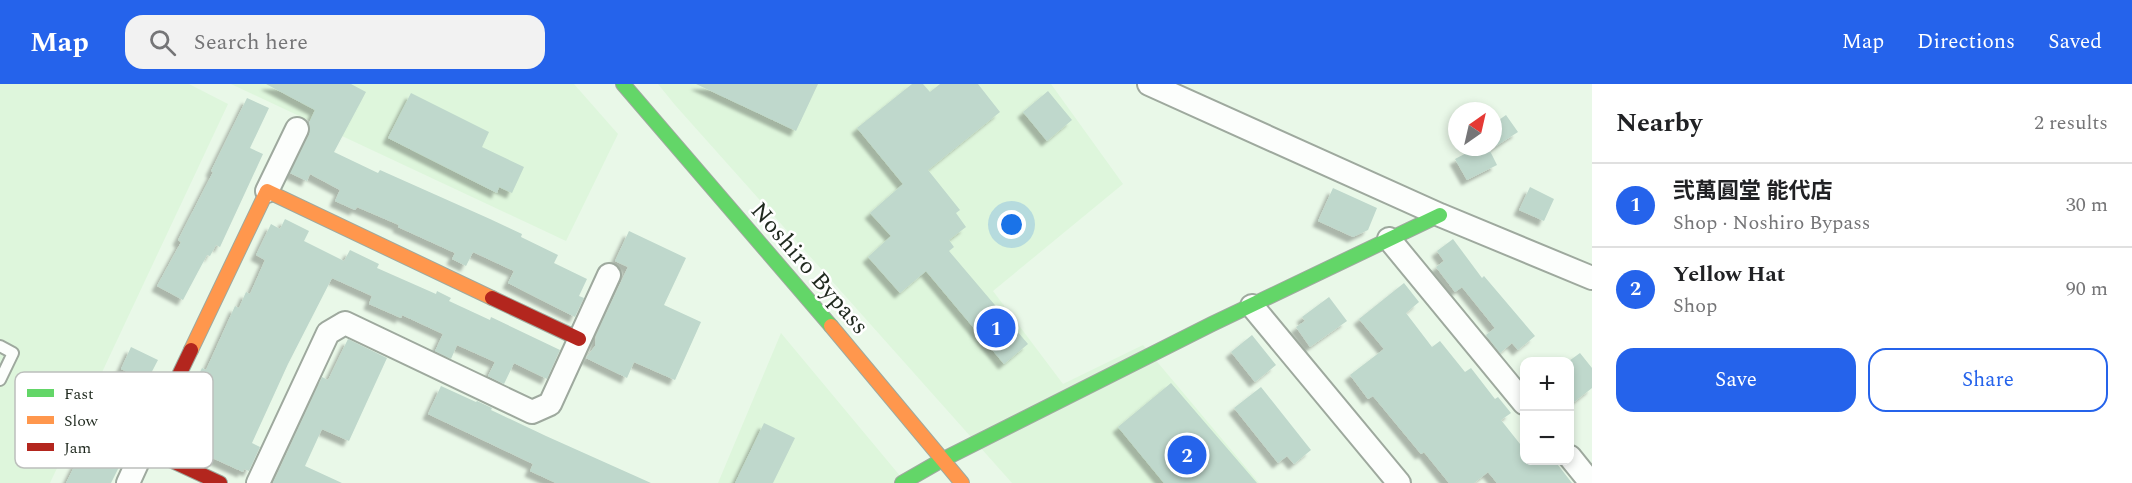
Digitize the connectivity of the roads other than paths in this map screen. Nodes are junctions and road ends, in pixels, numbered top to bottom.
1 (623, 84) edge
2 (1149, 84) edge
3 (297, 129) dead end
4 (267, 191) junction
5 (1440, 215) junction
6 (1389, 239) junction
7 (609, 275) dead end
8 (1592, 278) edge
9 (1252, 306) junction
10 (579, 339) junction
11 (0, 346) edge
12 (180, 372) edge
13 (0, 380) edge
14 (1520, 398) edge
15 (942, 460) junction
16 (1574, 463) edge
17 (135, 468) edge
18 (187, 468) edge
19 (1390, 480) edge
20 (128, 483) edge
21 (220, 483) edge
22 (258, 483) edge
23 (902, 483) edge
24 (962, 483) edge
25 (1591, 483) edge

1 - 15 main road, Noshiro Bypass
2 - 5 street
3 - 4 street
4 - 10 main road
4 - 12 main road
5 - 6 main road
5 - 8 street
6 - 9 main road
6 - 14 street
7 - 10 street
9 - 15 main road
9 - 19 street
10 - 22 street
11 - 13 lane
15 - 23 main road
15 - 24 main road, Noshiro Bypass
16 - 25 street
17 - 20 street
18 - 21 main road

